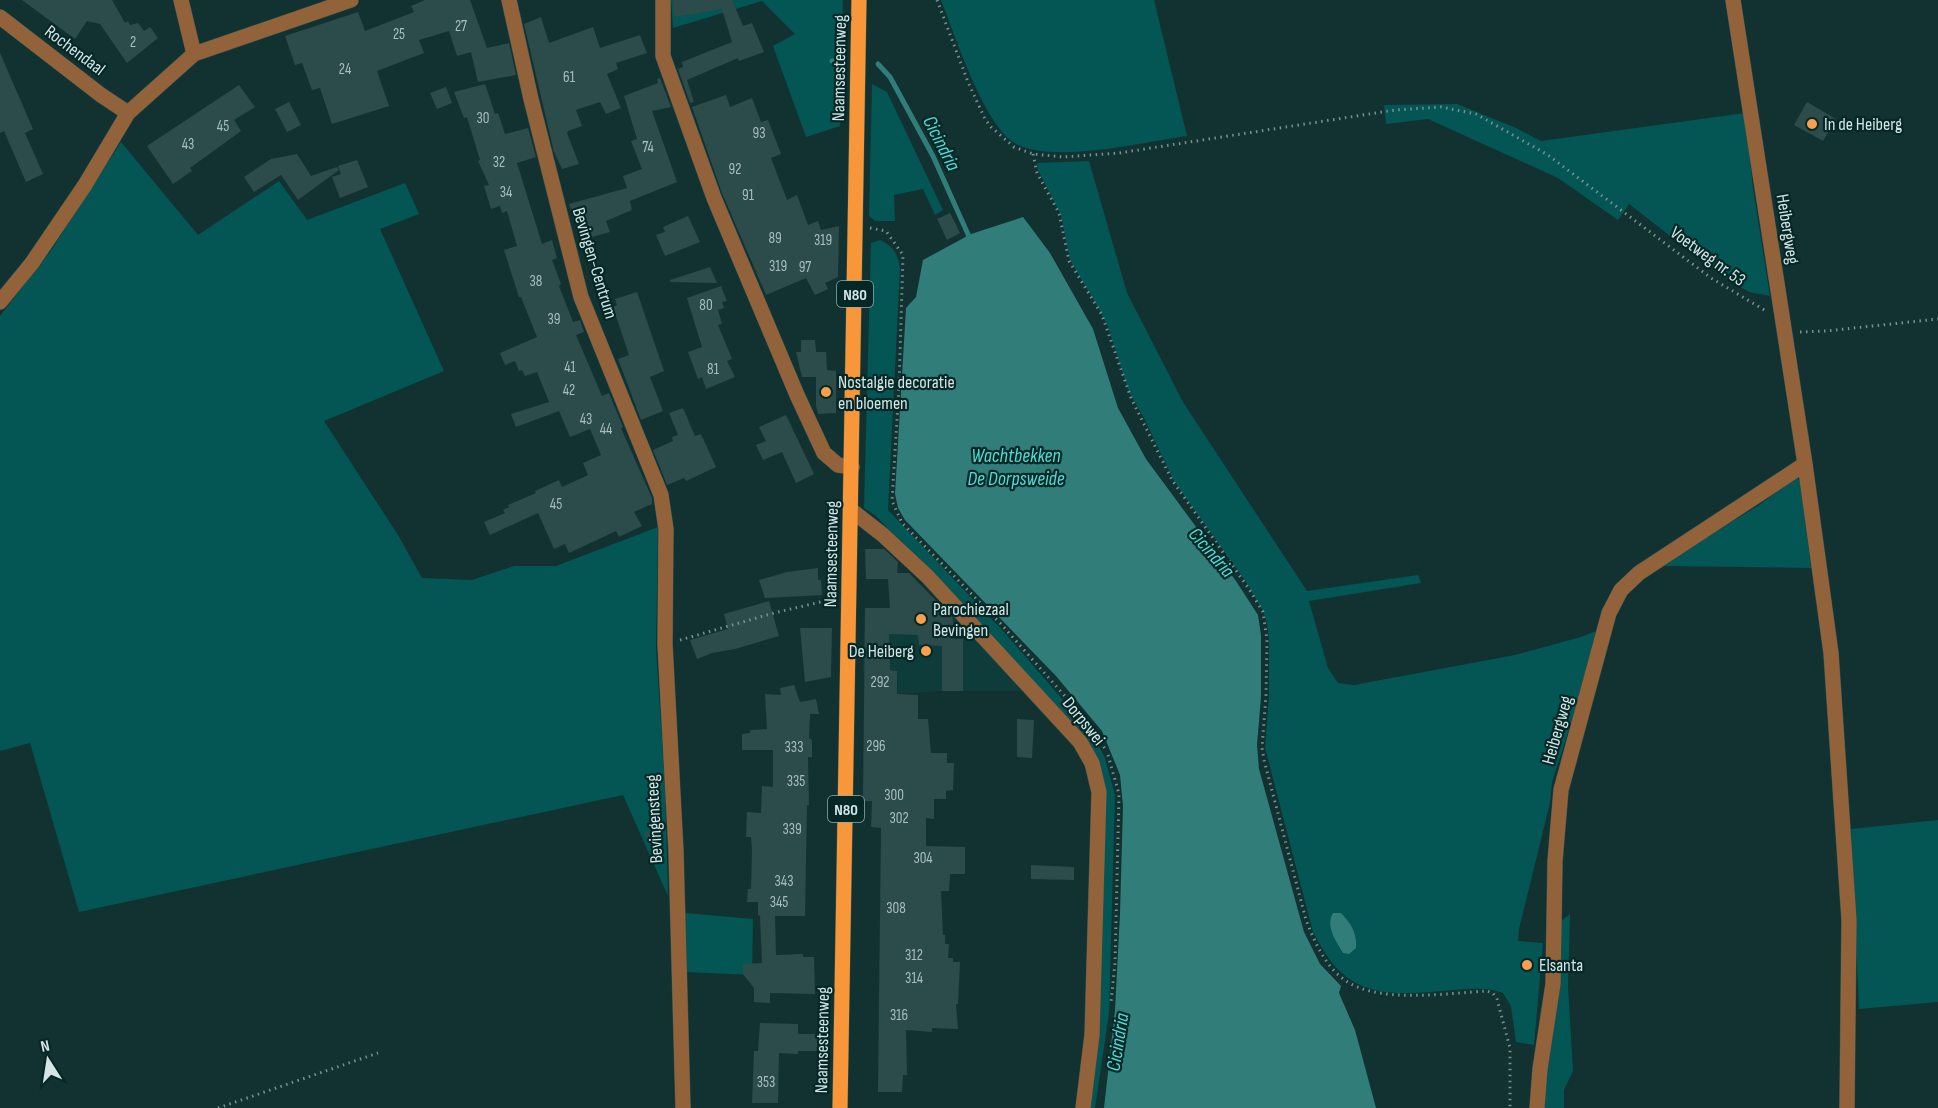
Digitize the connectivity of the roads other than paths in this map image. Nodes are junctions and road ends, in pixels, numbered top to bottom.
1 (181, 0) edge
2 (351, 0) edge
3 (509, 0) edge
4 (663, 0) edge
5 (859, 0) edge
6 (1733, 0) edge
7 (0, 17) edge
8 (194, 54) junction
9 (128, 113) junction
10 (0, 302) edge
11 (1805, 464) junction
12 (852, 467) junction
13 (851, 510) junction
14 (666, 529) joint
15 (683, 1108) edge
16 (840, 1108) edge
17 (1083, 1108) edge
18 (1537, 1108) edge
19 (1847, 1108) edge

1 - 8 street
2 - 8 street
3 - 14 street, Bevingen-Centrum
4 - 12 street
5 - 12 main road, Naamsesteenweg / N80
6 - 11 street, Heibergweg
7 - 9 street, Rochendaal
8 - 9 street
9 - 10 street
11 - 18 street, Heibergweg
11 - 19 street, Heibergweg
12 - 13 main road, Naamsesteenweg / N80
13 - 16 main road, Naamsesteenweg / N80
13 - 17 street, Dorpswei
14 - 15 street, Bevingensteeg

